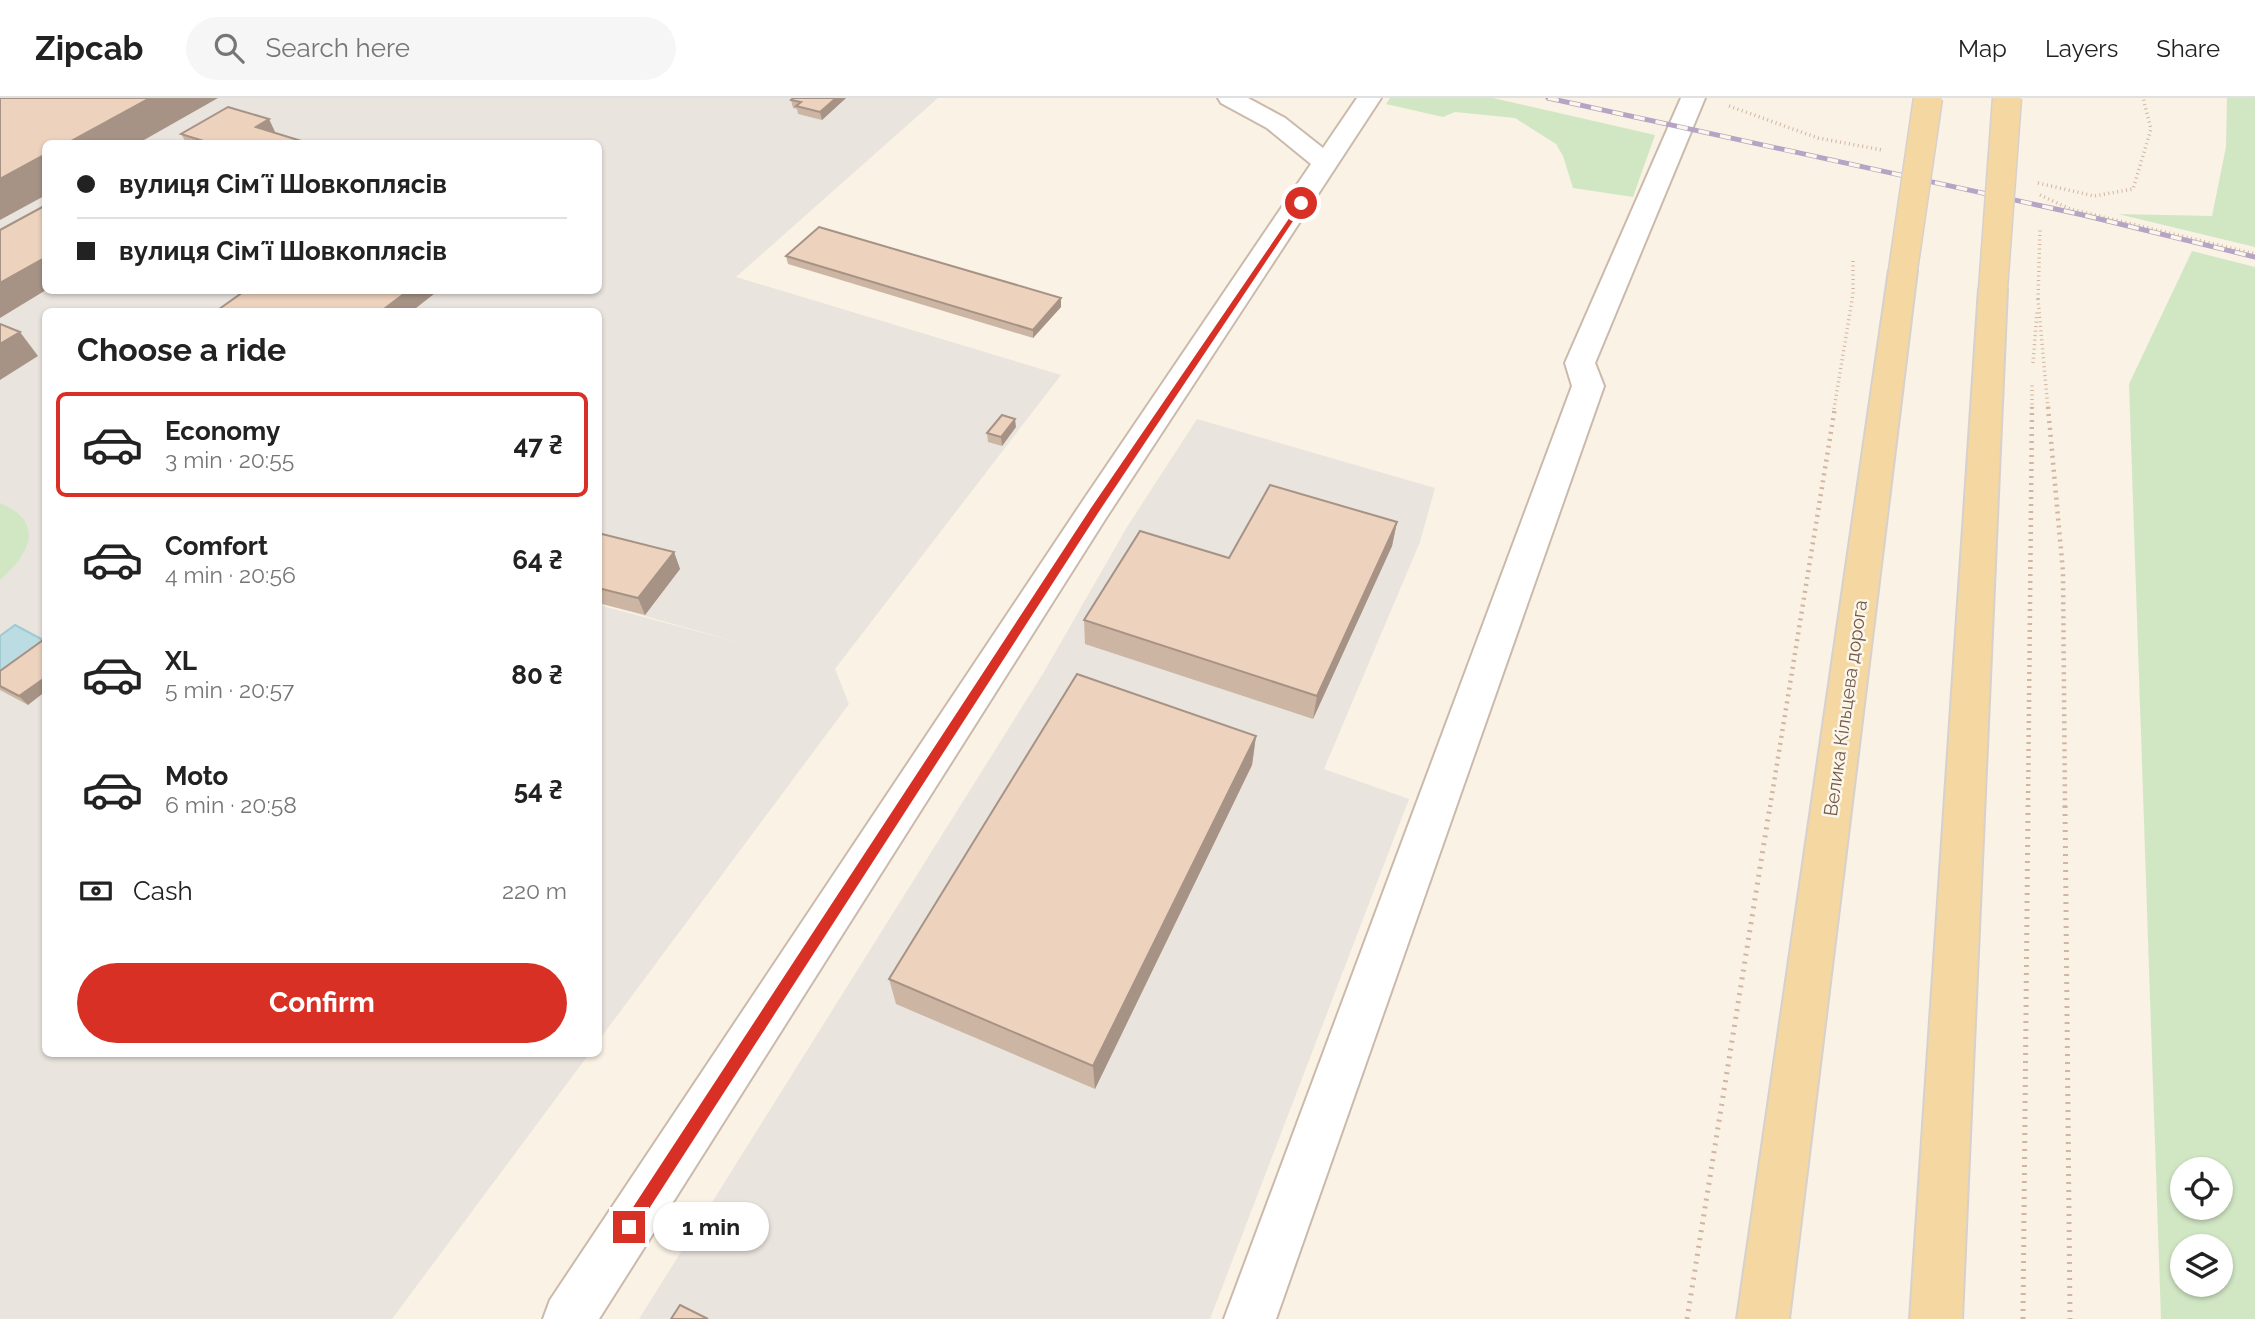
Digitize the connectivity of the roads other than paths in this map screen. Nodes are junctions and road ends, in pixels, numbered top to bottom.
1 (1230, 98) edge
2 (1369, 98) edge
3 (1693, 98) edge
4 (1928, 98) edge
5 (2007, 98) edge
6 (1327, 164) junction
7 (569, 1319) edge
8 (1250, 1319) edge
9 (1763, 1319) edge
10 (1936, 1319) edge

1 - 6 street
2 - 6 street
3 - 8 street
4 - 9 main road, Велика Кільцева дорога, bridge
5 - 10 main road, bridge
6 - 7 street

